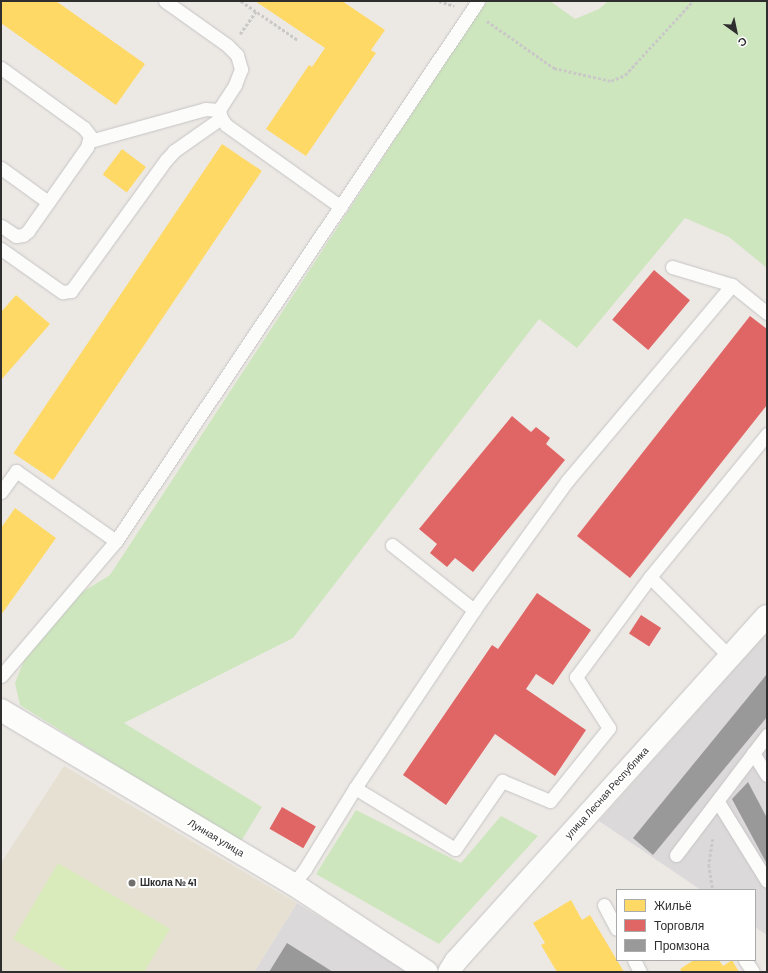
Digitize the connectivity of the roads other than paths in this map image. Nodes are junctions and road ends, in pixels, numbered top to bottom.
1 (165, 1) edge
2 (475, 6) edge
3 (1, 68) edge
4 (220, 114) junction
5 (90, 141) junction
6 (1, 168) edge
7 (48, 202) junction
8 (341, 207) junction
9 (1, 226) edge
10 (1, 249) edge
11 (672, 267) dead end
12 (732, 285) junction
13 (767, 313) edge
14 (767, 434) edge
15 (1, 492) edge
16 (116, 541) junction
17 (392, 545) dead end
18 (650, 577) junction
19 (474, 610) junction
20 (767, 616) edge
21 (730, 657) junction
22 (1, 676) edge
23 (1, 710) edge
24 (767, 735) edge
25 (753, 753) junction
26 (767, 775) edge
27 (355, 788) junction
28 (718, 802) junction
29 (676, 856) dead end
30 (767, 882) edge
31 (293, 884) junction
32 (604, 905) dead end
33 (616, 927) edge
34 (634, 961) edge
35 (746, 961) edge
36 (427, 972) edge
37 (449, 972) edge
38 (640, 972) edge
39 (753, 972) edge

1 - 4 lane
2 - 8 lane
3 - 5 lane
4 - 5 lane
4 - 8 lane
4 - 10 lane
5 - 7 lane
6 - 7 lane
7 - 9 lane
8 - 16 lane
11 - 12 lane
12 - 13 lane
12 - 19 lane
14 - 18 lane
15 - 16 lane
16 - 22 lane
17 - 19 lane
18 - 21 lane
18 - 27 lane
19 - 27 lane
20 - 21 street, улица Лесная Республика
21 - 37 street, улица Лесная Республика
23 - 31 street, Лунная улица
24 - 25 lane
25 - 26 lane
25 - 28 lane
27 - 31 lane
28 - 29 lane
28 - 30 lane
31 - 36 street, Лунная улица
32 - 33 lane
34 - 38 lane
35 - 39 lane

